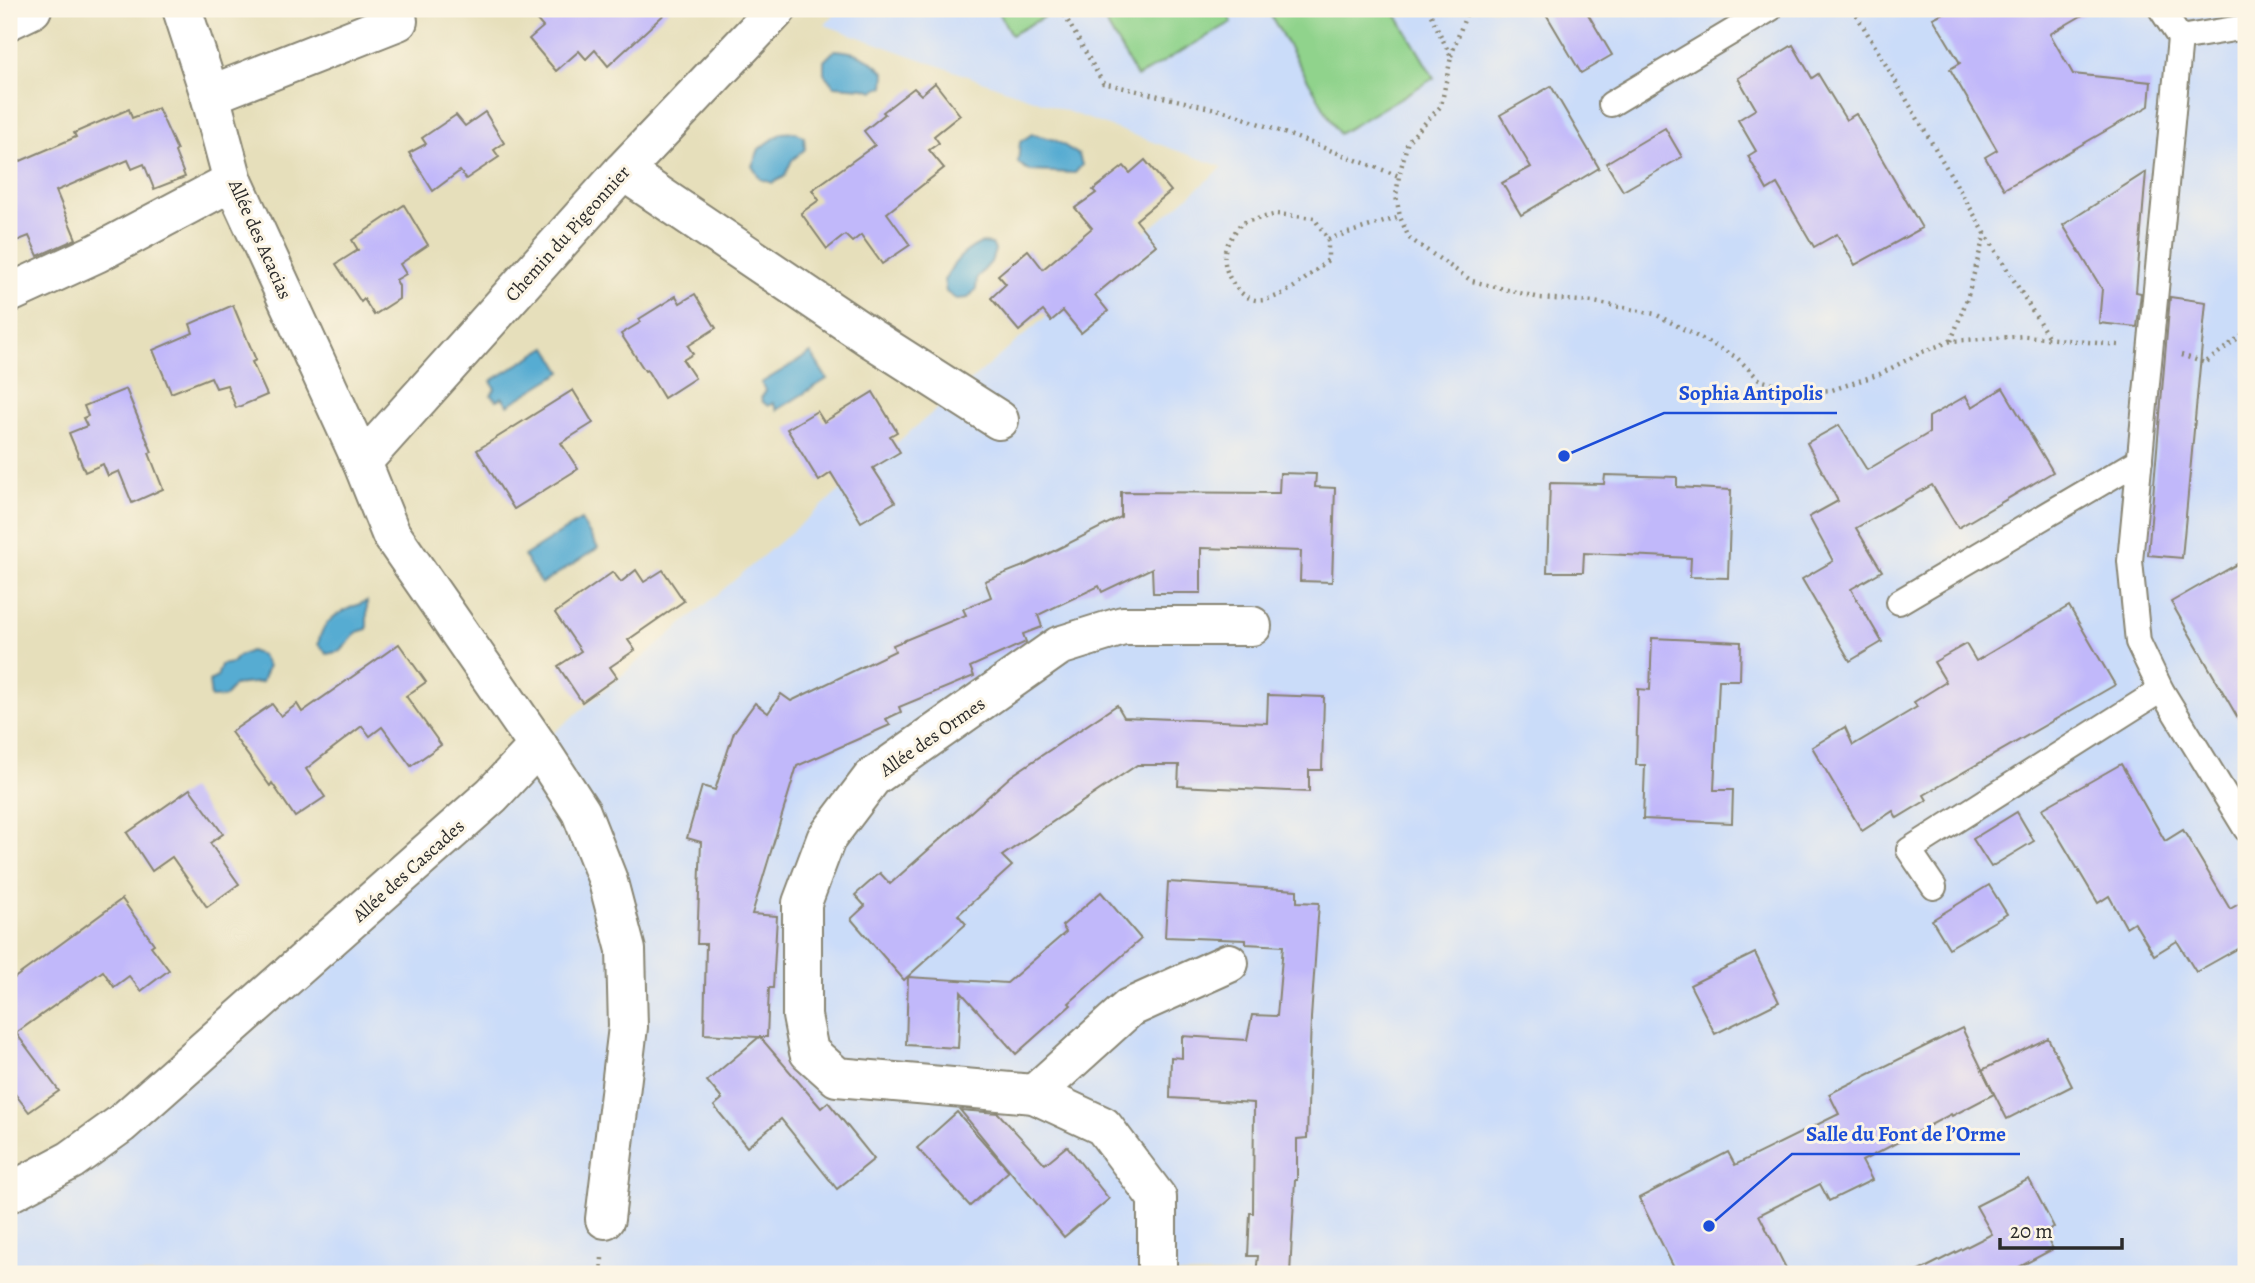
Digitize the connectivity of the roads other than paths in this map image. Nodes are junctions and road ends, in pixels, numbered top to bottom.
1 (32, 9) edge
2 (182, 9) edge
3 (776, 9) edge
4 (1770, 9) edge
5 (2161, 9) edge
6 (9, 20) edge
7 (398, 21) dead end
8 (2246, 27) edge
9 (2180, 38) junction
10 (210, 95) junction
11 (1611, 104) dead end
12 (623, 171) junction
13 (233, 181) junction
14 (10, 293) edge
15 (999, 420) dead end
16 (2140, 460) junction
17 (362, 461) junction
18 (1899, 603) dead end
19 (1252, 626) dead end
20 (2161, 690) junction
21 (538, 746) junction
22 (2246, 829) edge
23 (1934, 887) dead end
24 (1229, 963) dead end
25 (1034, 1094) junction
26 (9, 1193) edge
27 (605, 1219) dead end
28 (1157, 1274) edge

1 - 6 street
2 - 10 street, Allée des Acacias
3 - 12 street, Chemin du Pigeonnier
4 - 11 lane
5 - 9 lane
7 - 10 street
8 - 9 lane
9 - 16 lane
10 - 13 street, Allée des Acacias
12 - 15 street
12 - 17 street, Chemin du Pigeonnier
13 - 14 street
13 - 17 street, Allée des Acacias
16 - 18 lane
16 - 20 lane
17 - 21 street
19 - 25 street, Allée des Ormes
20 - 22 lane
20 - 23 lane
21 - 26 street, Allée des Cascades
21 - 27 street
24 - 25 street
25 - 28 street, Allée des Ormes

